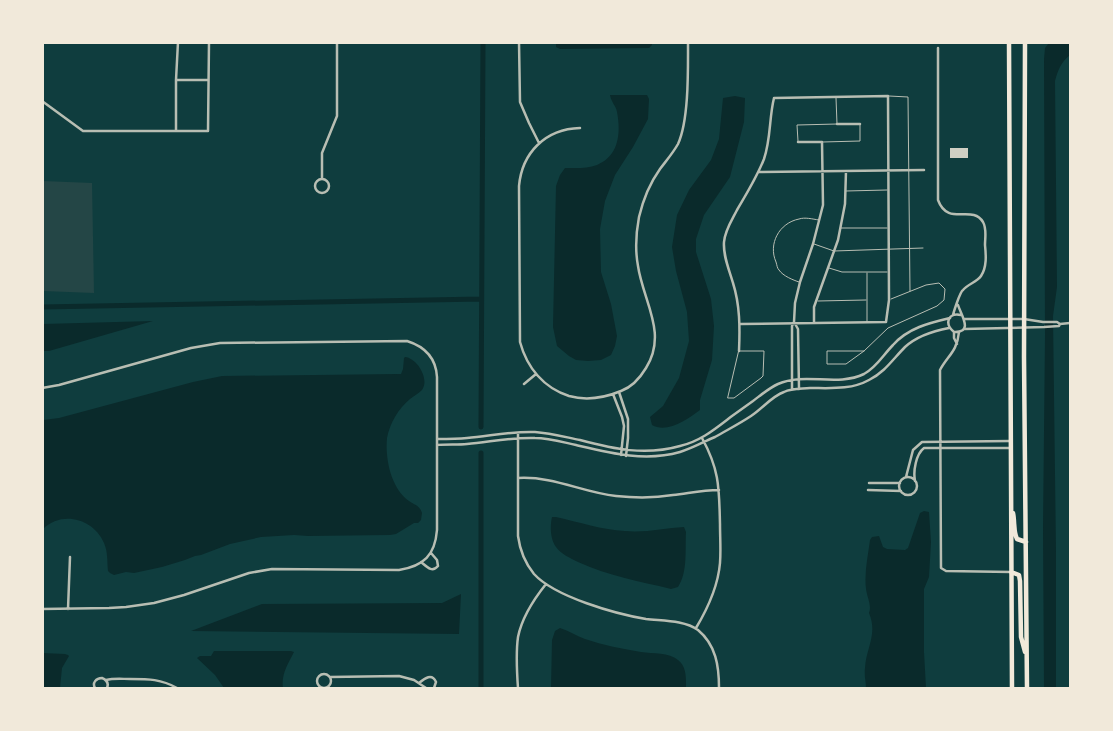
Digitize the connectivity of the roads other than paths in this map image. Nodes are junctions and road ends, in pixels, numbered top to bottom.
1 (178, 42) edge
2 (209, 42) edge
3 (337, 42) edge
4 (519, 42) edge
5 (688, 42) edge
6 (1009, 42) edge
7 (1025, 42) edge
8 (938, 48) dead end
9 (176, 80) junction
10 (208, 80) junction
11 (888, 96) junction
12 (836, 97) junction
13 (42, 101) edge
14 (837, 124) junction
15 (860, 124) joint
16 (580, 128) dead end
17 (176, 131) junction
18 (798, 142) joint
19 (822, 142) junction
20 (540, 143) junction
21 (888, 170) junction
22 (909, 170) junction
23 (924, 170) dead end
24 (822, 171) junction
25 (846, 171) junction
26 (758, 172) junction
27 (322, 178) junction
28 (888, 190) junction
29 (845, 191) junction
30 (820, 220) junction
31 (840, 228) junction
32 (888, 228) junction
33 (813, 244) junction
34 (923, 248) dead end
35 (888, 249) junction
36 (909, 249) junction
37 (834, 251) junction
38 (829, 267) junction
39 (867, 272) junction
40 (888, 272) junction
41 (800, 282) junction
42 (910, 292) junction
43 (817, 300) junction
44 (867, 300) junction
45 (889, 300) junction
46 (958, 303) junction
47 (953, 315) junction
48 (961, 315) junction
49 (950, 318) junction
50 (964, 319) junction
51 (1010, 319) junction
52 (1024, 319) junction
53 (794, 322) junction
54 (814, 323) junction
55 (867, 323) junction
56 (1058, 323) junction
57 (1070, 323) edge
58 (740, 324) junction
59 (1025, 327) junction
60 (950, 328) junction
61 (1010, 328) junction
62 (964, 329) junction
63 (954, 332) junction
64 (959, 332) junction
65 (957, 344) junction
66 (864, 350) junction
67 (739, 351) junction
68 (536, 374) junction
69 (792, 380) junction
70 (799, 380) junction
71 (524, 384) dead end
72 (42, 388) edge
73 (800, 388) junction
74 (792, 389) junction
75 (619, 392) junction
76 (613, 394) junction
77 (518, 433) junction
78 (518, 438) junction
79 (702, 438) junction
80 (437, 439) junction
81 (941, 441) junction
82 (1010, 441) junction
83 (705, 442) junction
84 (437, 444) junction
85 (941, 448) junction
86 (1010, 448) junction
87 (622, 449) junction
88 (626, 450) junction
89 (621, 455) junction
90 (626, 456) junction
91 (906, 477) junction
92 (518, 478) junction
93 (915, 481) junction
94 (868, 483) dead end
95 (900, 483) junction
96 (719, 490) junction
97 (868, 490) dead end
98 (901, 491) junction
99 (1010, 504) junction
100 (1026, 542) junction
101 (431, 553) junction
102 (70, 557) dead end
103 (421, 562) junction
104 (1011, 572) junction
105 (546, 584) junction
106 (42, 609) edge
107 (68, 609) junction
108 (696, 628) junction
109 (1026, 655) junction
110 (330, 677) junction
111 (106, 680) junction
112 (419, 683) junction
113 (95, 688) edge
114 (106, 688) edge
115 (177, 688) edge
116 (426, 688) edge
117 (434, 688) edge
118 (518, 688) edge
119 (719, 688) edge
120 (1012, 688) edge
121 (1027, 688) edge

1 - 9 street
2 - 10 street
3 - 27 street
4 - 20 street
5 - 75 street
6 - 51 main road
7 - 52 main road
8 - 46 street
9 - 10 street
9 - 17 street
10 - 17 street
11 - 12 street
11 - 21 street
11 - 22 lane
12 - 14 lane
12 - 26 street
13 - 17 street
14 - 15 street
14 - 18 lane
15 - 19 lane
16 - 20 street
18 - 19 street
19 - 24 street
20 - 68 street
21 - 22 street
21 - 25 street
21 - 28 street
22 - 23 street
22 - 36 lane
24 - 25 street
24 - 26 street
24 - 30 street
25 - 29 street
26 - 58 street
27 - 27 street
28 - 29 lane
28 - 32 street
29 - 31 street
30 - 33 street
30 - 41 lane
31 - 32 lane
31 - 37 street
32 - 35 street
33 - 37 lane
33 - 41 street
34 - 36 lane
35 - 36 lane
35 - 37 lane
35 - 40 street
36 - 42 lane
37 - 38 street
38 - 39 lane
38 - 43 street
39 - 40 lane
39 - 44 lane
40 - 45 street
41 - 53 street
42 - 45 lane
42 - 66 lane
43 - 44 lane
43 - 54 street
44 - 55 lane
45 - 55 street
46 - 47 street
46 - 48 street
47 - 48 street
47 - 49 street
48 - 50 street
49 - 60 street
49 - 70 street
50 - 51 street
50 - 62 street
51 - 52 street
51 - 61 main road
52 - 56 street
52 - 59 main road
53 - 54 street
53 - 58 street
53 - 69 street
53 - 70 street
54 - 55 street
56 - 57 street
56 - 59 street
58 - 67 street
59 - 61 street
59 - 100 main road
60 - 63 street
60 - 73 street
61 - 62 street
61 - 82 main road
62 - 64 street
63 - 64 street
63 - 65 street
64 - 65 street
65 - 81 street
66 - 66 lane
67 - 67 lane
68 - 71 street
68 - 76 street
69 - 70 street
69 - 74 street
69 - 79 street
70 - 73 street
72 - 80 street
73 - 74 street
74 - 83 street
75 - 76 street
75 - 88 street
76 - 87 street
77 - 78 street
77 - 80 street
77 - 87 street
78 - 84 street
78 - 89 street
78 - 92 street
79 - 83 street
79 - 88 street
80 - 84 street
81 - 82 street
81 - 85 street
81 - 91 street
82 - 86 main road
83 - 90 street
83 - 96 street
84 - 101 street
85 - 86 street
85 - 93 street
85 - 104 street
86 - 99 main road
87 - 88 street
87 - 89 street
88 - 90 street
89 - 90 street
91 - 93 street
91 - 95 street
92 - 96 street
92 - 105 street
93 - 98 street
94 - 95 street
95 - 98 street
96 - 108 street
97 - 98 street
99 - 100 main road
99 - 104 main road
100 - 109 main road
101 - 103 street
101 - 103 street
102 - 107 street
103 - 107 street
104 - 109 main road
104 - 120 main road
105 - 108 street
105 - 118 street
106 - 107 street
108 - 119 street
109 - 121 main road
110 - 110 street
110 - 112 street
111 - 113 street
111 - 114 street
111 - 115 street
112 - 116 street
112 - 117 street

